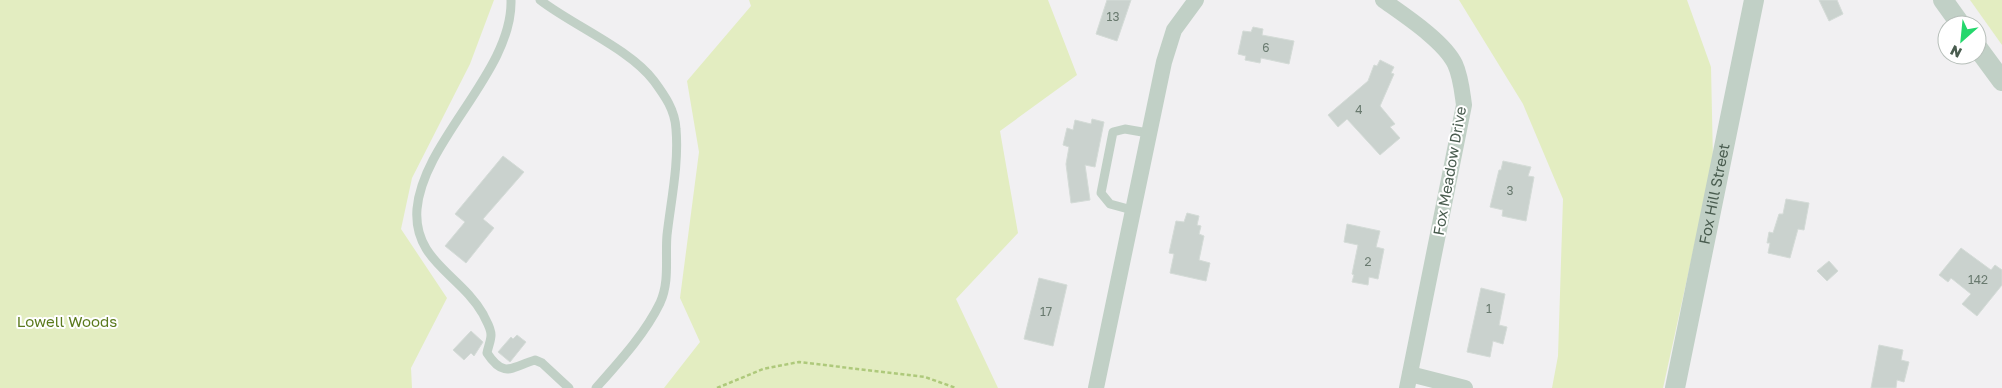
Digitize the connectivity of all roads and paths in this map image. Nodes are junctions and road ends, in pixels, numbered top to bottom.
1 (511, 0) edge
2 (540, 0) edge
3 (1196, 0) edge
4 (1383, 0) edge
5 (1754, 0) edge
6 (1943, 0) edge
7 (1954, 15) edge
8 (1987, 61) edge
9 (2002, 81) edge
10 (1148, 132) junction
11 (1132, 210) junction
12 (1409, 381) edge
13 (569, 388) edge
14 (596, 388) edge
15 (718, 388) edge
16 (956, 388) edge
17 (1096, 388) edge
18 (1465, 388) edge
19 (1675, 388) edge

1 - 13 lane
2 - 14 lane
3 - 10 street
4 - 12 street, Fox Meadow Drive
5 - 19 street, Fox Hill Street
6 - 7 street
8 - 9 street
10 - 11 street
10 - 11 lane
11 - 17 street
12 - 18 street, Fox Meadow Drive
15 - 16 path

